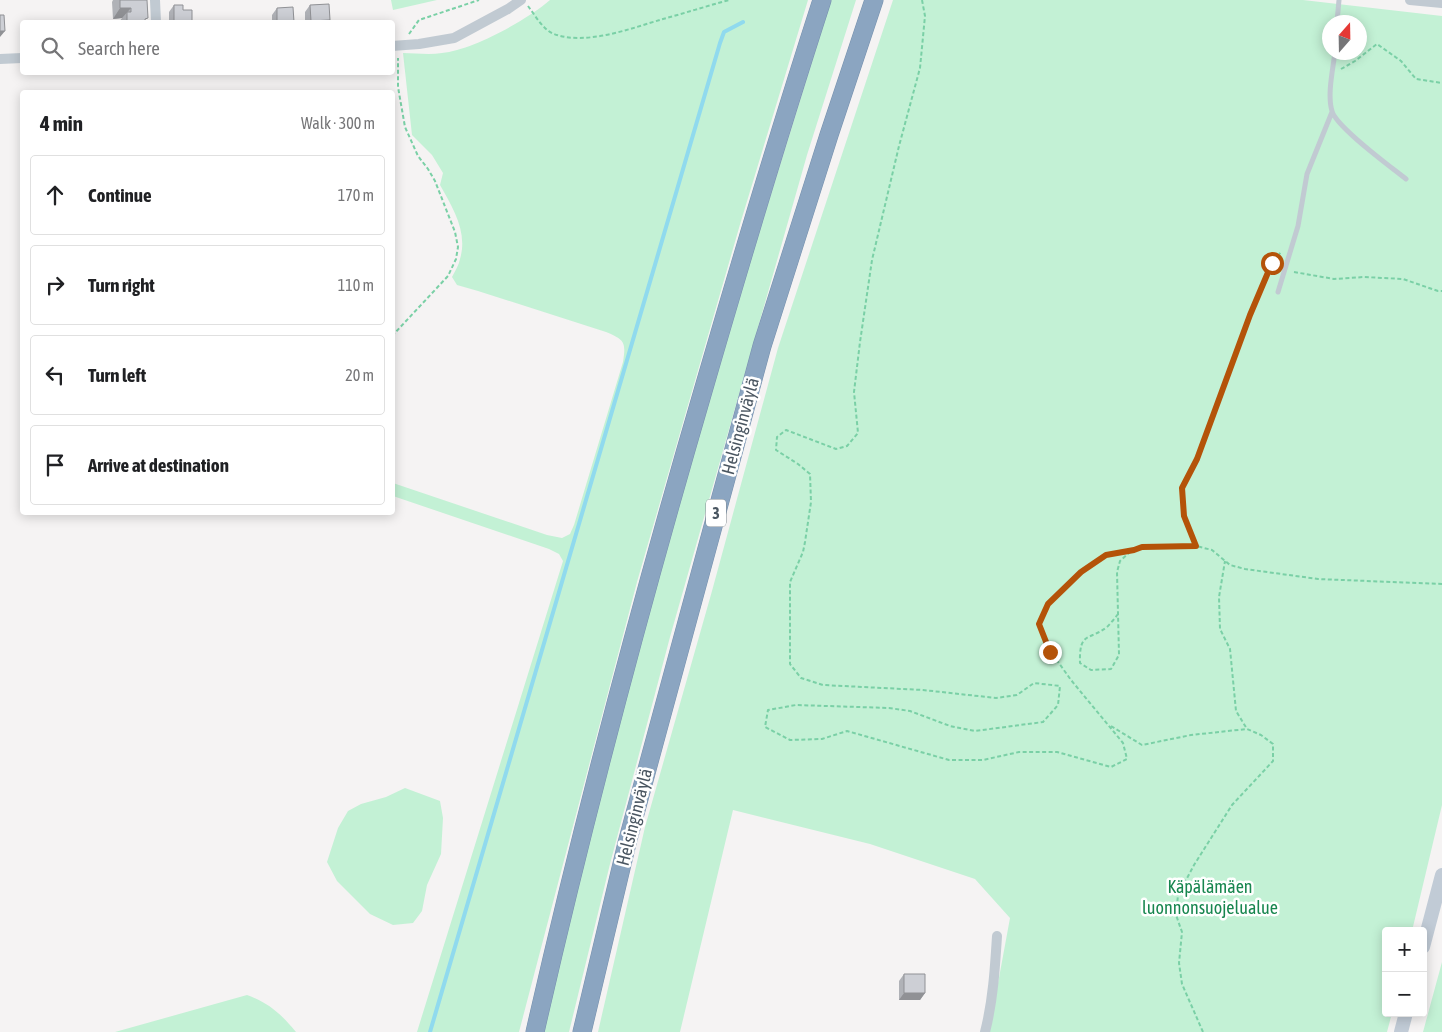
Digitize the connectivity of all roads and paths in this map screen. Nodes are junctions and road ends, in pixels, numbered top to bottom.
1 (155, 0) edge
2 (479, 0) edge
3 (523, 0) edge
4 (730, 0) edge
5 (822, 0) edge
6 (874, 0) edge
7 (922, 0) edge
8 (1339, 0) edge
9 (1410, 0) edge
10 (1442, 3) edge
11 (1338, 15) edge
12 (156, 20) edge
13 (399, 45) edge
14 (20, 58) edge
15 (0, 59) edge
16 (1334, 60) edge
17 (1333, 74) junction
18 (1442, 83) edge
19 (1332, 112) junction
20 (1406, 179) dead end
21 (1296, 232) junction
22 (1284, 270) junction
23 (1442, 290) edge
24 (1278, 292) dead end
25 (395, 333) edge
26 (1196, 546) junction
27 (1134, 550) junction
28 (1226, 561) junction
29 (1442, 584) edge
30 (1118, 614) junction
31 (1109, 725) junction
32 (1247, 728) junction
33 (1442, 875) edge
34 (1427, 932) edge
35 (997, 936) dead end
36 (1405, 1017) edge
37 (535, 1032) edge
38 (582, 1032) edge
39 (985, 1032) edge
40 (1203, 1032) edge
41 (1401, 1032) edge

1 - 12 street
2 - 13 path
3 - 4 path
3 - 13 street
5 - 37 highway
6 - 38 highway, Helsinginväylä / 3
7 - 31 path
8 - 11 lane
9 - 10 street
13 - 25 path
14 - 15 street
16 - 17 lane
17 - 18 path
17 - 19 lane
19 - 20 lane
19 - 21 lane
21 - 22 lane
21 - 26 path
22 - 23 path
22 - 24 lane
26 - 27 path
26 - 28 path
27 - 30 path
27 - 31 path
28 - 29 path
28 - 32 path
30 - 30 path
31 - 32 path
32 - 40 path
33 - 34 main road
35 - 39 street
36 - 41 main road

